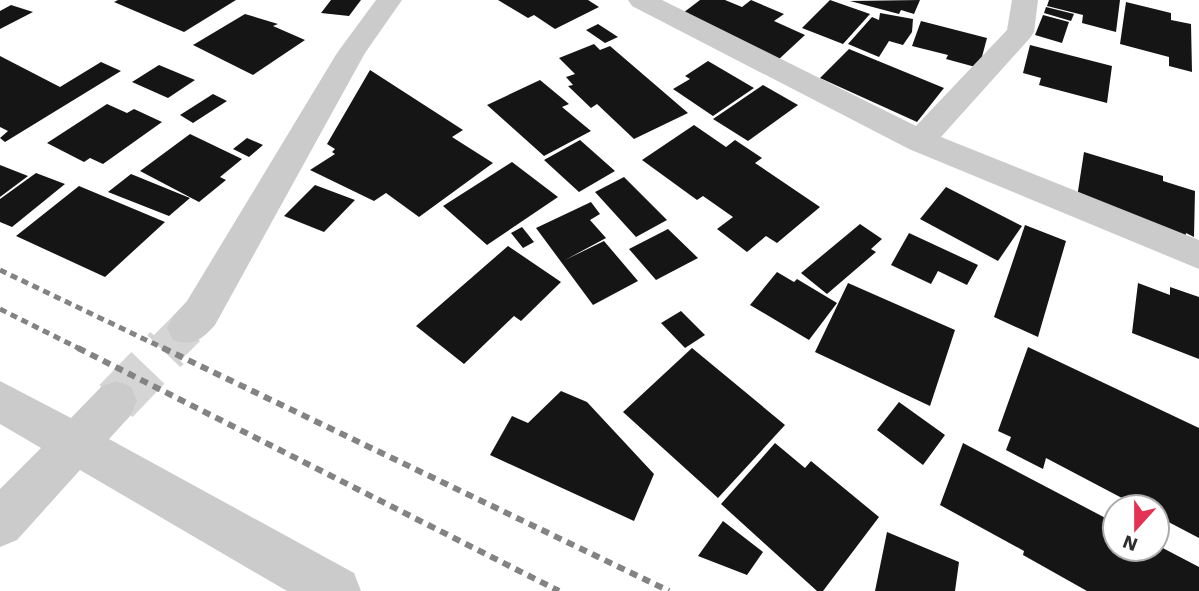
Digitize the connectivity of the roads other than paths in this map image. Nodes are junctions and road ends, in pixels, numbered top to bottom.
1 (389, 0) edge
2 (641, 0) edge
3 (1025, 0) edge
4 (920, 141) junction
5 (1199, 255) edge
6 (187, 328) tunnel mouth
7 (0, 401) edge
8 (116, 401) tunnel mouth
9 (75, 445) junction
10 (0, 523) edge
11 (336, 591) edge

1 - 6 street
2 - 4 street
3 - 4 street
4 - 5 street
7 - 9 street
8 - 9 street
9 - 10 street
9 - 11 street

